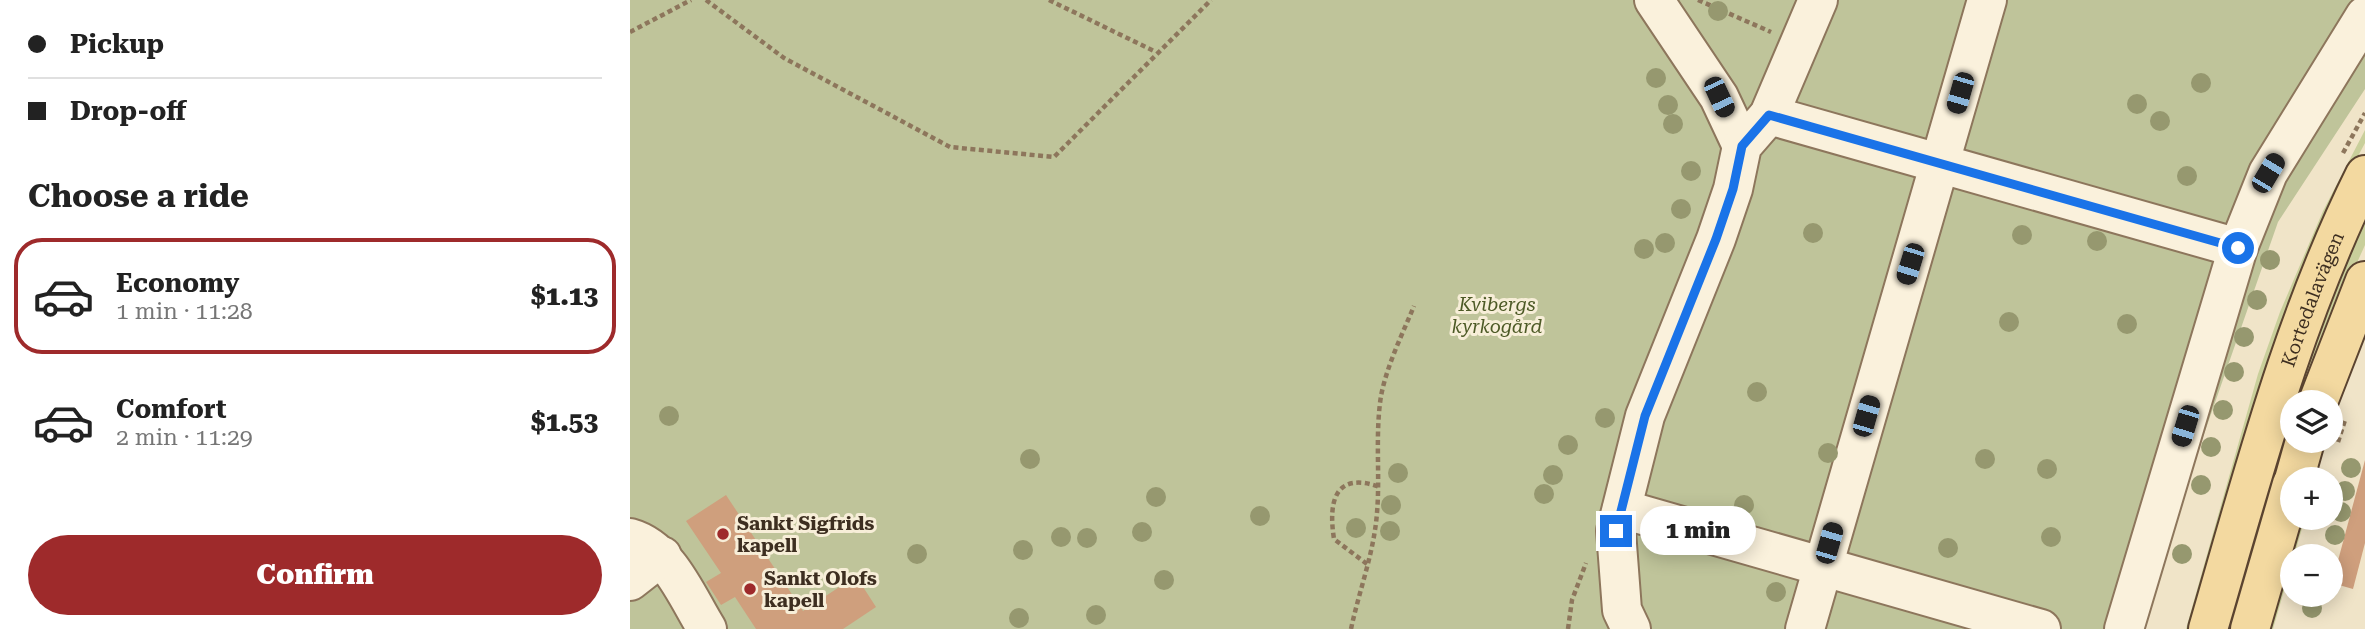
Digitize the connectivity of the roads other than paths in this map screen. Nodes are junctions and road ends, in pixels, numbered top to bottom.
1 (1654, 0) edge
2 (1818, 0) edge
3 (1987, 0) edge
4 (2365, 16) edge
5 (1769, 115) junction
6 (1742, 146) junction
7 (1940, 162) junction
8 (2365, 175) edge
9 (2238, 248) junction
10 (2365, 281) edge
11 (2323, 390) edge
12 (1619, 520) junction
13 (2280, 526) edge
14 (638, 543) edge
15 (1821, 568) junction
16 (630, 582) edge
17 (707, 629) edge
18 (1630, 629) edge
19 (1805, 629) edge
20 (2041, 629) edge
21 (2124, 629) edge
22 (2208, 629) edge
23 (2250, 629) edge

1 - 6 lane
2 - 5 lane
3 - 7 lane
4 - 9 lane
5 - 6 lane
5 - 7 lane
6 - 12 lane
7 - 9 lane
7 - 15 lane
8 - 22 main road, Kortedalavägen
9 - 21 lane
10 - 11 main road
12 - 15 lane
12 - 18 lane
13 - 23 main road
14 - 16 lane
14 - 17 lane
15 - 19 lane
15 - 20 lane

